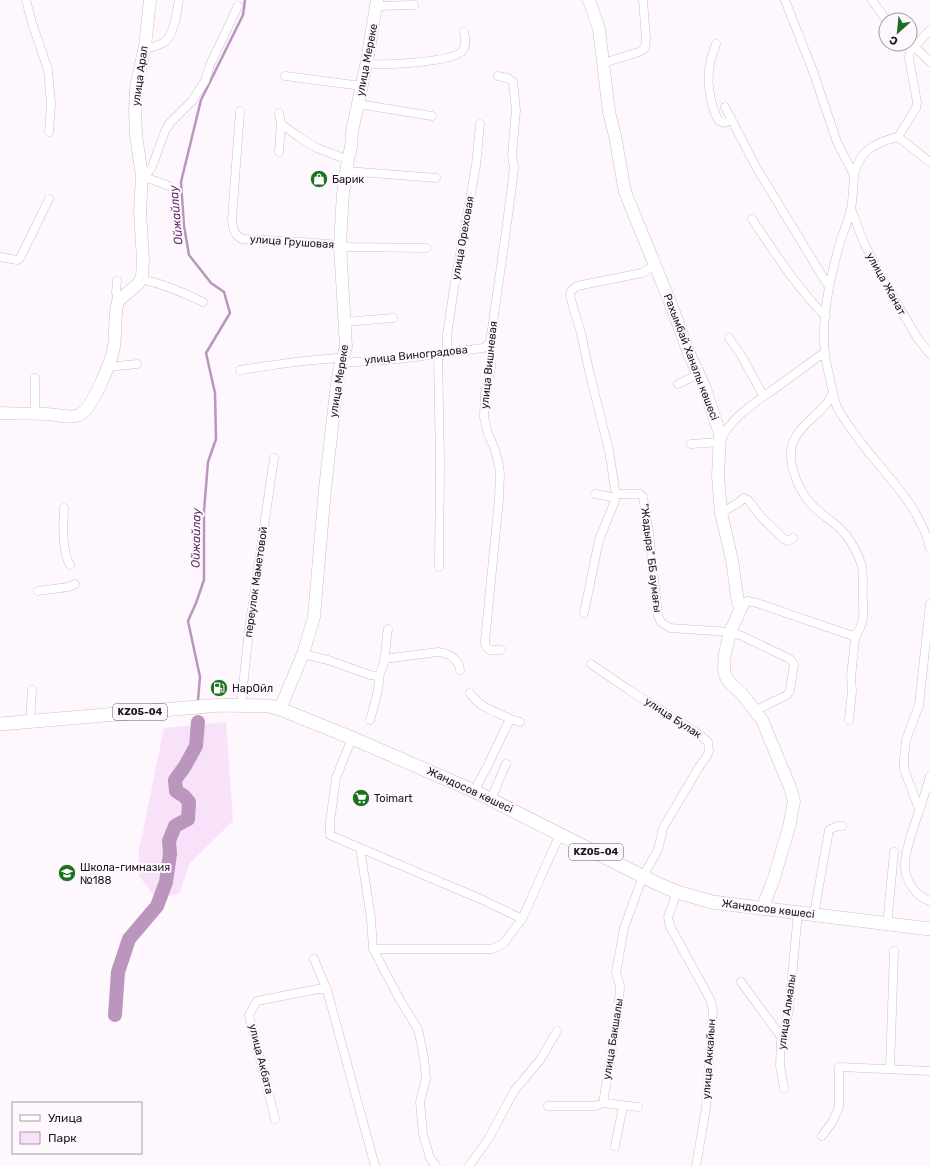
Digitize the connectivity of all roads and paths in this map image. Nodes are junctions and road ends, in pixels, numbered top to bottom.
1 (26, 0) edge
2 (150, 0) edge
3 (179, 0) edge
4 (589, 0) edge
5 (643, 0) edge
6 (785, 0) edge
7 (872, 0) edge
8 (376, 3) edge
9 (414, 5) dead end
10 (238, 6) dead end
11 (880, 12) edge
12 (930, 30) edge
13 (464, 32) dead end
14 (918, 42) edge
15 (716, 44) dead end
16 (918, 50) edge
17 (143, 51) junction
18 (909, 52) edge
19 (930, 62) edge
20 (603, 63) junction
21 (367, 64) junction
22 (285, 76) dead end
23 (498, 76) dead end
24 (362, 86) junction
25 (358, 104) junction
26 (725, 106) dead end
27 (240, 111) dead end
28 (279, 113) dead end
29 (432, 116) dead end
30 (731, 120) junction
31 (281, 124) junction
32 (480, 124) dead end
33 (49, 132) dead end
34 (898, 137) junction
35 (299, 138) junction
36 (280, 142) junction
37 (279, 152) dead end
38 (930, 162) edge
39 (347, 165) junction
40 (854, 175) junction
41 (142, 176) junction
42 (436, 178) dead end
43 (169, 186) dead end
44 (49, 199) dead end
45 (851, 209) junction
46 (752, 219) dead end
47 (340, 245) junction
48 (426, 248) dead end
49 (0, 257) edge
50 (655, 265) junction
51 (141, 279) junction
52 (117, 281) dead end
53 (829, 287) junction
54 (118, 301) junction
55 (203, 302) dead end
56 (826, 317) junction
57 (393, 318) dead end
58 (345, 322) junction
59 (729, 338) dead end
60 (490, 343) junction
61 (447, 352) junction
62 (825, 352) junction
63 (438, 354) junction
64 (930, 354) edge
65 (341, 361) junction
66 (137, 364) dead end
67 (108, 367) junction
68 (240, 370) dead end
69 (699, 374) junction
70 (35, 378) dead end
71 (678, 384) dead end
72 (833, 393) junction
73 (763, 395) junction
74 (0, 413) edge
75 (35, 414) junction
76 (721, 441) junction
77 (691, 444) dead end
78 (274, 458) dead end
79 (595, 494) dead end
80 (617, 496) junction
81 (64, 508) dead end
82 (721, 513) junction
83 (793, 538) dead end
84 (930, 548) edge
85 (70, 565) dead end
86 (439, 567) dead end
87 (75, 584) dead end
88 (38, 591) dead end
89 (930, 604) edge
90 (742, 606) junction
91 (584, 613) dead end
92 (388, 629) dead end
93 (730, 632) junction
94 (855, 638) junction
95 (501, 650) dead end
96 (303, 654) junction
97 (384, 658) junction
98 (591, 664) dead end
99 (460, 670) dead end
100 (378, 677) junction
101 (32, 690) dead end
102 (470, 693) dead end
103 (241, 705) junction
104 (770, 705) junction
105 (781, 705) dead end
106 (280, 709) junction
107 (756, 710) junction
108 (510, 719) junction
109 (370, 720) dead end
110 (849, 720) dead end
111 (30, 722) junction
112 (520, 722) dead end
113 (0, 724) edge
114 (352, 738) junction
115 (506, 764) dead end
116 (930, 776) edge
117 (474, 791) junction
118 (491, 799) junction
119 (919, 809) junction
120 (842, 826) dead end
121 (562, 834) junction
122 (360, 848) junction
123 (894, 852) dead end
124 (643, 876) junction
125 (677, 892) junction
126 (930, 901) edge
127 (762, 909) junction
128 (798, 912) junction
129 (814, 914) junction
130 (522, 919) junction
131 (887, 925) junction
132 (930, 929) edge
133 (373, 949) junction
134 (894, 951) dead end
135 (314, 959) dead end
136 (740, 982) dead end
137 (327, 990) junction
138 (557, 1031) dead end
139 (782, 1038) junction
140 (890, 1069) junction
141 (930, 1071) edge
142 (784, 1088) dead end
143 (603, 1103) junction
144 (548, 1106) dead end
145 (623, 1106) junction
146 (638, 1107) dead end
147 (275, 1118) dead end
148 (822, 1136) dead end
149 (615, 1146) dead end
150 (375, 1166) edge
151 (436, 1166) edge
152 (469, 1166) edge
153 (696, 1166) edge

1 - 33 street
2 - 17 street, улица Арал
3 - 17 street
4 - 20 street, Рахымбай Ханалы көшесі
5 - 20 street
6 - 40 street
7 - 11 street
8 - 9 street
8 - 21 street, улица Мереке
10 - 41 street
12 - 14 street
13 - 21 street
15 - 30 street
16 - 19 street
17 - 41 street, улица Арал
18 - 34 street
20 - 50 street, Рахымбай Ханалы көшесі
21 - 24 street, улица Мереке
22 - 24 street
23 - 60 street, улица Вишневая
24 - 25 street, улица Мереке
25 - 29 street
25 - 39 street, улица Мереке
26 - 30 street
27 - 47 street, улица Грушовая
28 - 31 street
30 - 53 street
31 - 35 street
31 - 36 street
32 - 61 street, улица Ореховая
34 - 38 street
34 - 40 street
35 - 36 street
35 - 39 street
36 - 37 street
39 - 42 street
39 - 47 street, улица Мереке
40 - 45 street
41 - 43 street
41 - 51 street, улица Арал
44 - 49 street
45 - 53 street
45 - 64 street, улица Жанат
46 - 56 street
47 - 48 street, улица Грушовая
47 - 58 street, улица Мереке
50 - 69 street, Рахымбай Ханалы көшесі
50 - 80 street
51 - 54 street
51 - 55 street
52 - 54 street
53 - 56 street
54 - 67 street
56 - 62 street
57 - 58 street
58 - 65 street, улица Мереке
59 - 73 street
60 - 61 street, улица Виноградова
60 - 95 street, улица Вишневая
61 - 63 street, улица Виноградова
62 - 72 street
62 - 73 street
63 - 65 street, улица Виноградова
63 - 86 street
65 - 68 street, улица Виноградова
65 - 96 street, улица Мереке
66 - 67 street
67 - 75 street
69 - 71 street
69 - 76 street, Рахымбай Ханалы көшесі
70 - 75 street
72 - 84 street
72 - 94 street
73 - 76 street
74 - 75 street
76 - 77 street
76 - 82 street, Рахымбай Ханалы көшесі
78 - 103 street, переулок Маметовой
79 - 80 street, "Жадыра" ББ аумағы
80 - 91 street
80 - 93 street, "Жадыра" ББ аумағы
81 - 85 street
82 - 83 street
82 - 90 street, Рахымбай Ханалы көшесі
87 - 88 street
89 - 119 street
90 - 93 street
90 - 94 street
92 - 97 street
93 - 104 street, "Жадыра" ББ аумағы
93 - 107 street
94 - 110 street
96 - 100 street
96 - 106 street, улица Мереке
97 - 99 street
97 - 100 street
98 - 124 street, улица Булак
100 - 109 street
101 - 111 street
102 - 108 street
103 - 106 main road, Жандосов көшесі / KZ05-04
103 - 111 main road, Жандосов көшесі / KZ05-04
104 - 105 street
104 - 107 street
106 - 114 main road, Жандосов көшесі / KZ05-04
107 - 127 street
108 - 112 street
108 - 117 street
111 - 113 main road, Жандосов көшесі / KZ05-04
114 - 117 main road, Жандосов көшесі / KZ05-04
114 - 122 street
115 - 118 street
116 - 119 street
117 - 118 main road, Жандосов көшесі / KZ05-04
118 - 121 main road, Жандосов көшесі / KZ05-04
119 - 126 street
120 - 129 street
121 - 124 main road, Жандосов көшесі / KZ05-04
121 - 130 street
122 - 130 street
122 - 133 street
123 - 131 street
124 - 125 main road, Жандосов көшесі / KZ05-04
124 - 143 street, улица Бакшалы
125 - 127 main road, Жандосов көшесі / KZ05-04
125 - 153 street, улица Аккайын
127 - 128 main road, Жандосов көшесі / KZ05-04
128 - 129 main road, Жандосов көшесі / KZ05-04
128 - 139 street, улица Алмалы
129 - 131 main road, Жандосов көшесі / KZ05-04
130 - 133 street
131 - 132 main road, Жандосов көшесі / KZ05-04
133 - 151 street
134 - 140 street
135 - 137 street
136 - 139 street
137 - 147 street, улица Акбата
137 - 150 street
138 - 152 street
139 - 142 street, улица Алмалы
140 - 141 street
140 - 148 street
143 - 144 street
143 - 145 street
145 - 146 street
145 - 149 street

